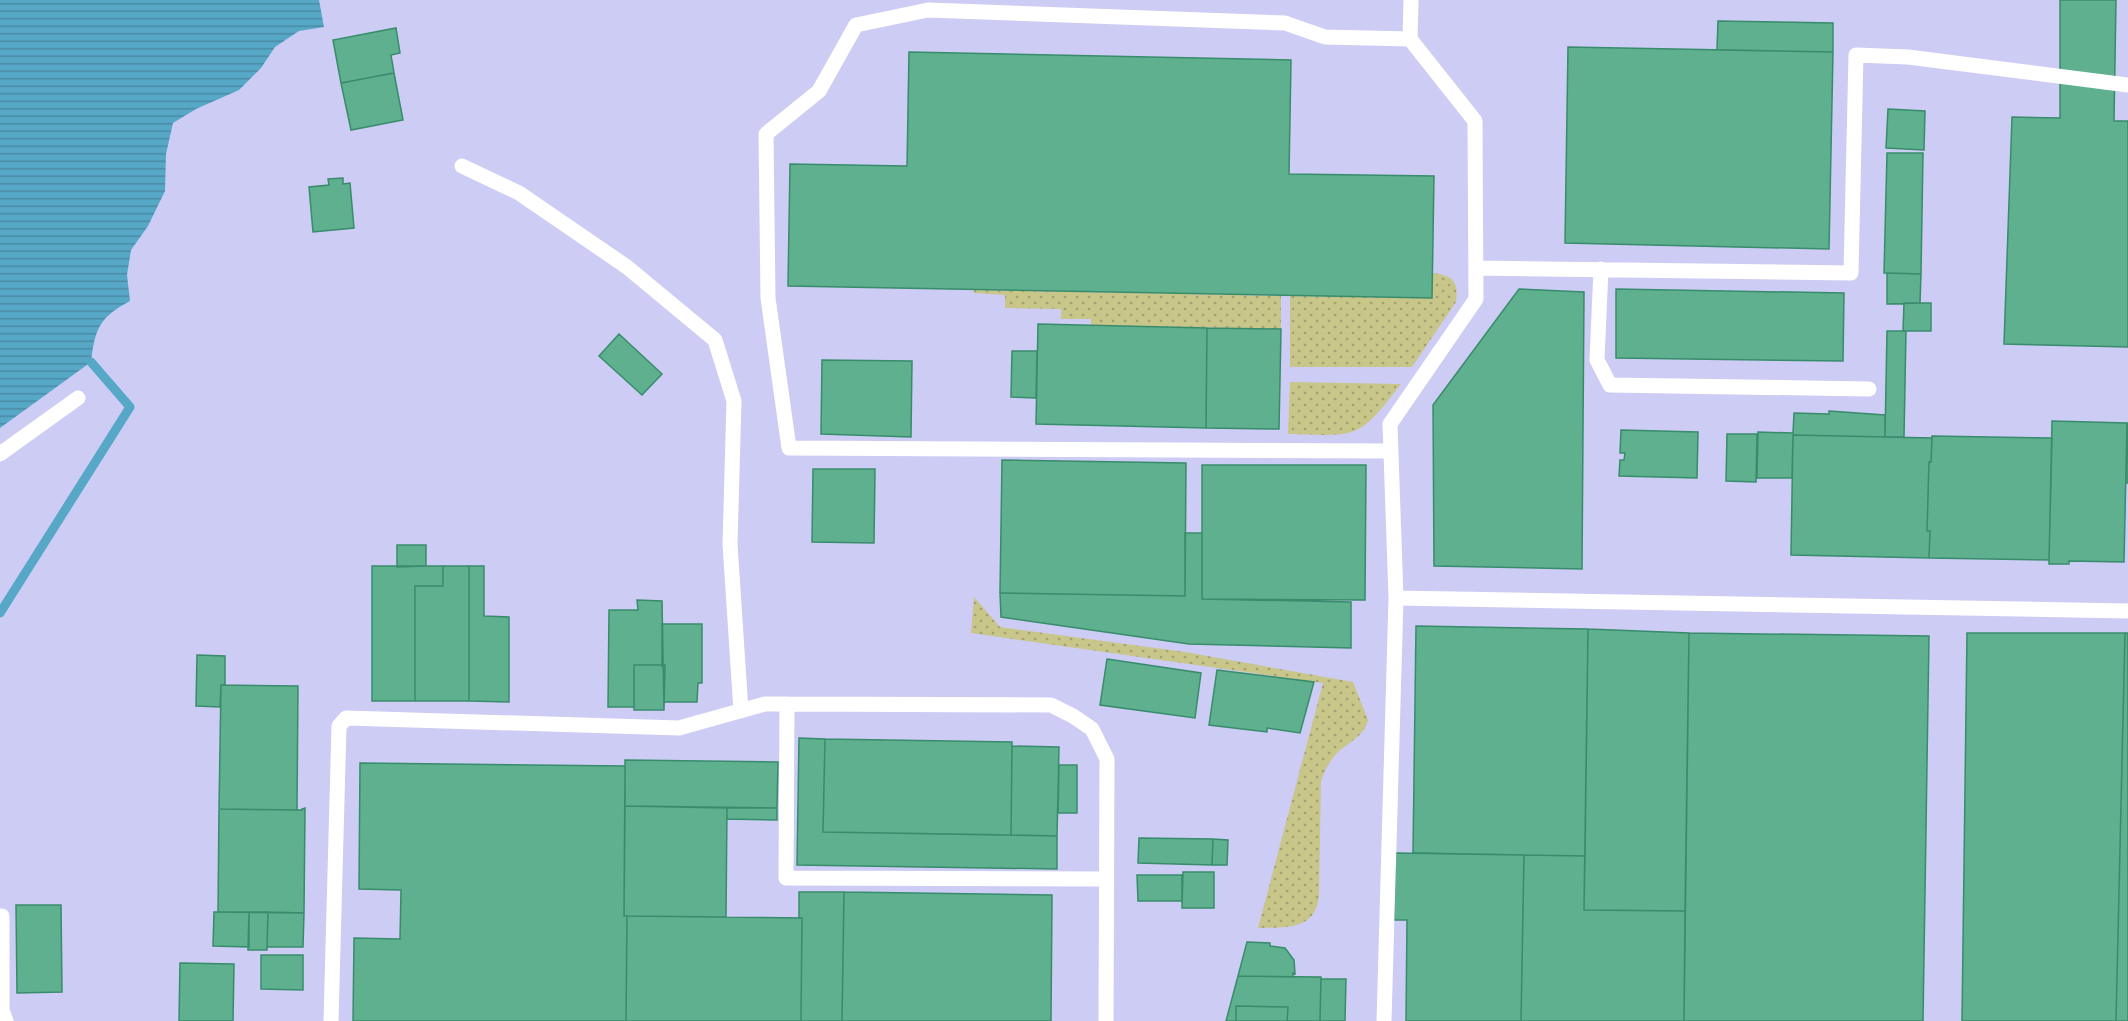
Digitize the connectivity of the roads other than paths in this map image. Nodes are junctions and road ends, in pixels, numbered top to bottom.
1 (1411, 0) edge
2 (1410, 39) junction
3 (2128, 85) edge
4 (462, 166) dead end
5 (1476, 268) junction
6 (1601, 269) junction
7 (1869, 389) dead end
8 (78, 398) dead end
9 (1390, 451) junction
10 (0, 454) edge
11 (1396, 598) junction
12 (2128, 611) edge
13 (787, 704) junction
14 (741, 711) junction
15 (1106, 879) junction
16 (0, 916) edge
17 (6, 1021) edge
18 (331, 1021) edge
19 (1106, 1021) edge
20 (1384, 1021) edge

1 - 2 lane
2 - 5 lane
2 - 9 lane
3 - 6 lane
4 - 14 lane
5 - 6 lane
5 - 9 lane
6 - 7 lane
8 - 10 lane
9 - 11 lane
11 - 12 lane
11 - 20 lane
13 - 14 lane
13 - 15 lane
13 - 15 lane
14 - 18 lane
15 - 19 lane
16 - 17 lane

